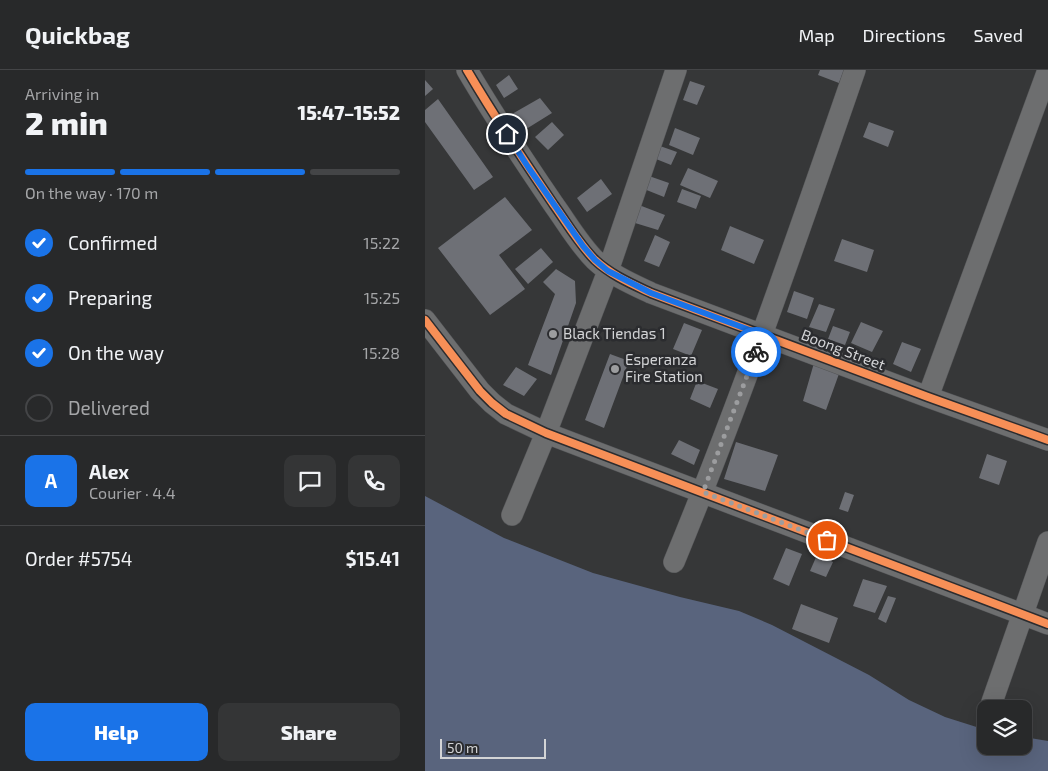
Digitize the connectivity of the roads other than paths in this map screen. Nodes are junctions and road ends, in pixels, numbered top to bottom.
1 (467, 70) edge
2 (676, 70) edge
3 (855, 70) edge
4 (1048, 70) edge
5 (608, 271) junction
6 (425, 320) edge
7 (763, 335) junction
8 (928, 397) junction
9 (546, 433) junction
10 (1048, 440) edge
11 (703, 492) junction
12 (513, 515) dead end
13 (1048, 542) edge
14 (674, 562) dead end
15 (1023, 615) junction
16 (1048, 624) edge
17 (993, 700) edge

1 - 5 street, Boong Street
2 - 5 street
3 - 7 street
4 - 8 street
5 - 7 street, Boong Street
5 - 9 street
6 - 9 street
7 - 8 street, Boong Street
7 - 11 street
8 - 10 street, Boong Street
9 - 11 street
9 - 12 street
11 - 14 street
11 - 15 street
13 - 15 street
15 - 16 street
15 - 17 street

